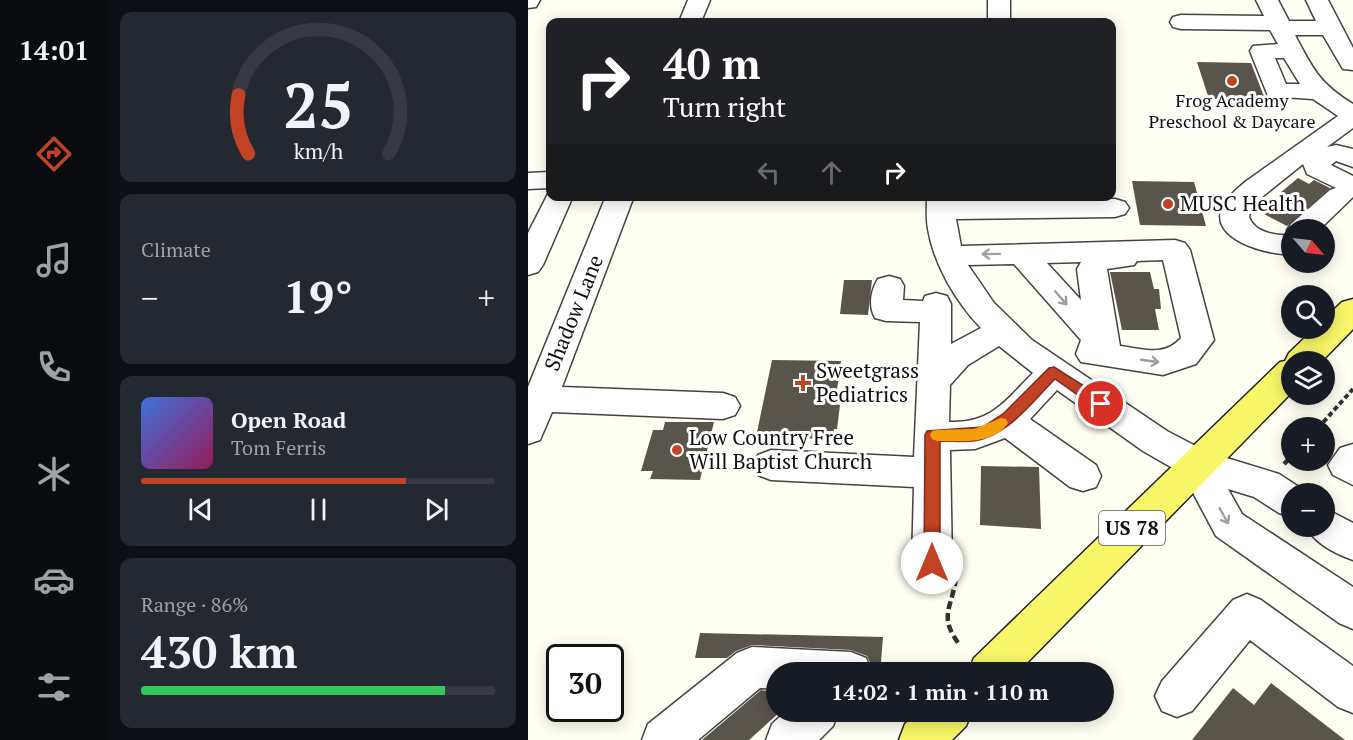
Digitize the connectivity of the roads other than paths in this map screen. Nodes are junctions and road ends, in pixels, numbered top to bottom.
1 (699, 0) edge
2 (999, 0) edge
3 (1230, 0) edge
4 (1267, 0) edge
5 (1317, 0) edge
6 (692, 18) edge
7 (999, 18) edge
8 (1181, 22) dead end
9 (1238, 22) junction
10 (1279, 25) junction
11 (1330, 27) junction
12 (1291, 51) junction
13 (1351, 64) dead end
14 (1320, 92) junction
15 (1353, 115) edge
16 (1318, 142) junction
17 (1348, 156) edge
18 (1293, 166) junction
19 (546, 180) edge
20 (528, 181) edge
21 (557, 201) edge
22 (618, 201) edge
23 (1348, 201) edge
24 (941, 203) edge
25 (1115, 208) dead end
26 (1319, 219) edge
27 (1325, 219) edge
28 (1281, 235) edge
29 (1281, 244) edge
30 (1022, 254) junction
31 (949, 255) junction
32 (1177, 257) junction
33 (528, 265) edge
34 (889, 286) dead end
35 (1351, 315) edge
36 (1004, 331) junction
37 (1313, 351) edge
38 (1098, 354) junction
39 (1060, 376) junction
40 (934, 381) junction
41 (1281, 382) edge
42 (540, 399) junction
43 (723, 406) dead end
44 (1005, 420) junction
45 (528, 430) edge
46 (933, 435) junction
47 (1353, 458) edge
48 (1196, 464) junction
49 (771, 465) dead end
50 (1353, 470) edge
51 (932, 473) junction
52 (1083, 476) dead end
53 (1281, 495) edge
54 (1335, 531) edge
55 (1353, 543) edge
56 (932, 563) dead end
57 (1353, 610) edge
58 (999, 662) edge
59 (766, 668) edge
60 (1353, 692) edge
61 (1177, 696) dead end
62 (806, 722) edge
63 (939, 722) edge
64 (664, 740) edge
65 (788, 740) edge
66 (921, 740) edge

1 - 6 street
2 - 7 street
3 - 9 street
4 - 10 street
5 - 11 street
8 - 9 street
9 - 10 street
10 - 11 street
10 - 12 street
11 - 13 street
12 - 14 street
12 - 14 street
14 - 15 street
15 - 16 street
16 - 17 street
16 - 18 street
17 - 23 street
18 - 23 street
18 - 28 street
18 - 29 street
19 - 20 street
21 - 33 street
22 - 42 street, Shadow Lane
23 - 26 street
23 - 27 street
24 - 25 street
24 - 31 street
30 -> 31 street
30 - 32 street
30 -> 38 street
31 - 36 street
32 - 38 street
38 -> 32 street
34 - 40 street
35 - 37 main road
36 - 39 street
36 - 40 street
38 - 39 street
39 - 44 street
39 - 48 street
40 - 46 street
41 - 48 main road, US 78
42 - 43 street
42 - 45 street, Shadow Lane
44 - 46 street
44 - 52 street
46 - 51 street
47 - 50 street
48 - 53 street
48 -> 57 street
48 - 58 main road, US 78
49 - 51 street
51 - 56 street
54 - 55 street
59 - 64 street
60 - 61 street
62 - 65 street
63 - 66 main road

